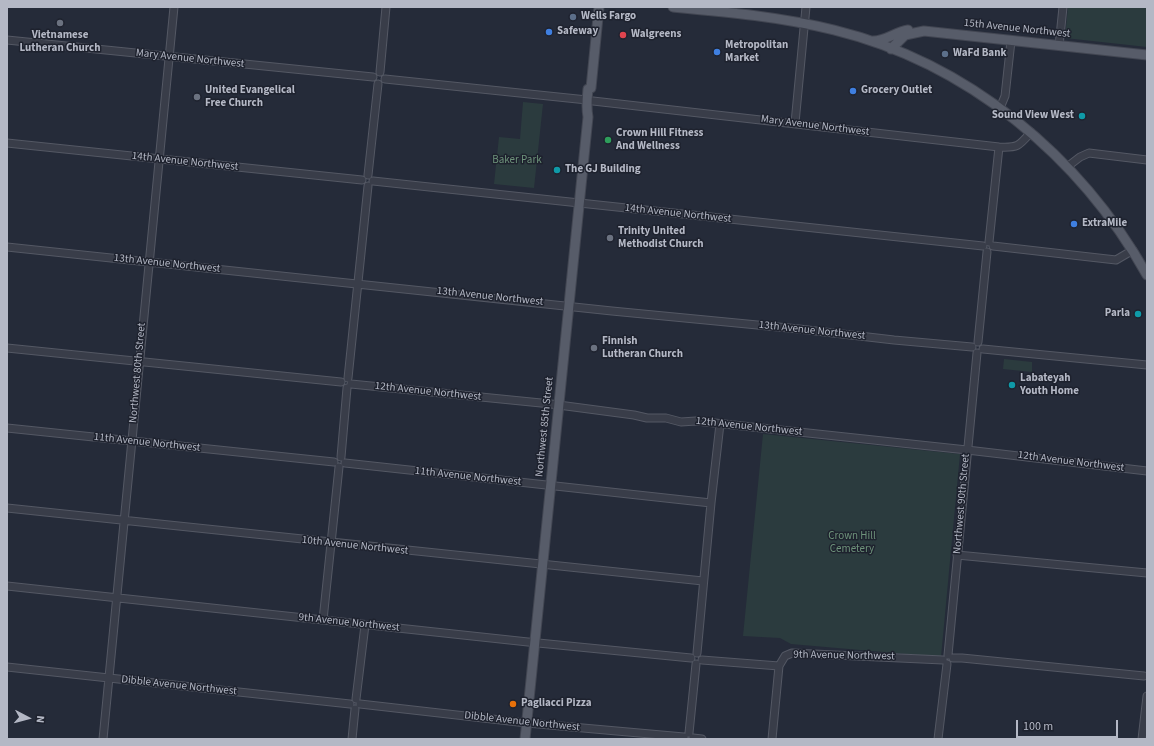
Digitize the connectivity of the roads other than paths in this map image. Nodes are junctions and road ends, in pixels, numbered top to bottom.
1 (174, 7) edge
2 (386, 7) edge
3 (599, 7) edge
4 (673, 7) edge
5 (806, 7) edge
6 (1063, 7) edge
7 (804, 24) junction
8 (924, 31) junction
9 (7, 40) edge
10 (870, 41) junction
11 (1010, 41) junction
12 (1059, 46) junction
13 (891, 49) junction
14 (1147, 55) edge
15 (169, 57) junction
16 (380, 72) junction
17 (373, 77) junction
18 (385, 79) junction
19 (378, 84) junction
20 (590, 101) junction
21 (1000, 108) junction
22 (795, 123) junction
23 (1031, 132) junction
24 (7, 143) edge
25 (999, 147) junction
26 (159, 160) junction
27 (1147, 160) edge
28 (1067, 167) junction
29 (368, 181) junction
30 (580, 203) junction
31 (988, 246) junction
32 (7, 247) edge
33 (1133, 250) junction
34 (149, 263) junction
35 (1147, 275) edge
36 (357, 284) junction
37 (569, 305) junction
38 (975, 345) junction
39 (7, 348) edge
40 (980, 351) junction
41 (139, 362) junction
42 (1147, 365) edge
43 (349, 383) junction
44 (559, 406) junction
45 (720, 424) junction
46 (7, 428) edge
47 (132, 442) junction
48 (967, 450) junction
49 (340, 462) junction
50 (1147, 471) edge
51 (551, 486) junction
52 (711, 503) junction
53 (7, 508) edge
54 (124, 521) junction
55 (331, 543) junction
56 (957, 555) junction
57 (543, 565) junction
58 (1147, 573) edge
59 (703, 582) junction
60 (7, 586) edge
61 (116, 598) junction
62 (324, 620) junction
63 (365, 625) junction
64 (535, 643) junction
65 (697, 659) junction
66 (948, 659) junction
67 (779, 666) junction
68 (7, 667) edge
69 (1146, 676) edge
70 (109, 678) junction
71 (1147, 696) edge
72 (355, 704) junction
73 (526, 723) junction
74 (689, 737) edge
75 (103, 739) edge
76 (352, 739) edge
77 (525, 739) edge
78 (702, 739) edge
79 (772, 739) edge
80 (938, 739) edge
81 (1142, 739) edge

1 - 15 street, Northwest 80th Street
2 - 16 street
3 - 20 main road, Northwest 85th Street
4 - 7 main road
5 - 7 street
6 - 12 street
7 - 10 main road
7 - 22 street
8 - 10 main road
8 - 11 main road, 15th Avenue Northwest
8 - 13 main road, 15th Avenue Northwest
9 - 15 street, Mary Avenue Northwest
10 - 13 main road
11 - 12 main road, 15th Avenue Northwest
11 - 21 street
12 - 14 main road, 15th Avenue Northwest
13 - 21 main road
15 - 17 street, Mary Avenue Northwest
15 - 26 street, Northwest 80th Street
16 - 17 street
16 - 18 street
17 - 19 street
18 - 19 street
18 - 20 street, Mary Avenue Northwest
19 - 29 street
20 - 22 street, Mary Avenue Northwest
20 - 30 main road, Northwest 85th Street
21 - 23 main road
22 - 25 street, Mary Avenue Northwest
23 - 25 street, Mary Avenue Northwest
23 - 28 main road
24 - 26 street, 14th Avenue Northwest
25 - 31 street
26 - 29 street, 14th Avenue Northwest
26 - 34 street, Northwest 80th Street
27 - 28 street
28 - 33 main road
29 - 30 street, 14th Avenue Northwest
29 - 36 street
30 - 31 street, 14th Avenue Northwest
30 - 37 main road, Northwest 85th Street
31 - 33 street, 14th Avenue Northwest
31 - 38 street
32 - 34 street, 13th Avenue Northwest
33 - 35 main road
34 - 36 street, 13th Avenue Northwest
34 - 41 street, Northwest 80th Street
36 - 37 street, 13th Avenue Northwest
36 - 43 street
37 - 38 street, 13th Avenue Northwest
37 - 44 main road, Northwest 85th Street
38 - 40 street
39 - 41 street
40 - 42 street
40 - 48 street, Northwest 90th Street
41 - 43 street
41 - 47 street, Northwest 80th Street
43 - 44 street, 12th Avenue Northwest
43 - 49 street
44 - 45 street, 12th Avenue Northwest
44 - 51 main road, Northwest 85th Street
45 - 48 street, 12th Avenue Northwest
45 - 52 street
46 - 47 street, 11th Avenue Northwest
47 - 49 street, 11th Avenue Northwest
47 - 54 street, Northwest 80th Street
48 - 50 street, 12th Avenue Northwest
48 - 56 street, Northwest 90th Street
49 - 51 street, 11th Avenue Northwest
49 - 55 street
51 - 52 street, 11th Avenue Northwest
51 - 57 main road, Northwest 85th Street
52 - 59 street
53 - 54 street, 10th Avenue Northwest
54 - 55 street, 10th Avenue Northwest
54 - 61 street, Northwest 80th Street
55 - 57 street, 10th Avenue Northwest
55 - 62 street
56 - 58 street
56 - 66 street, Northwest 90th Street
57 - 59 street, 10th Avenue Northwest
57 - 64 main road, Northwest 85th Street
59 - 65 street
60 - 61 street, 9th Avenue Northwest
61 - 62 street, 9th Avenue Northwest
61 - 70 street, Northwest 80th Street
62 - 63 street, 9th Avenue Northwest
63 - 64 street, 9th Avenue Northwest
63 - 72 street
64 - 65 street, 9th Avenue Northwest
64 - 73 main road, Northwest 85th Street
65 - 67 street, 9th Avenue Northwest
65 - 74 street
66 - 67 street, 9th Avenue Northwest
66 - 69 street, 9th Avenue Northwest
66 - 80 street, Northwest 90th Street
67 - 79 street
68 - 70 street, Dibble Avenue Northwest
70 - 72 street, Dibble Avenue Northwest
70 - 75 street, Northwest 80th Street
71 - 81 street
72 - 73 street, Dibble Avenue Northwest
72 - 76 street
73 - 74 street, Dibble Avenue Northwest
73 - 77 main road, Northwest 85th Street
74 - 78 street, Dibble Avenue Northwest

